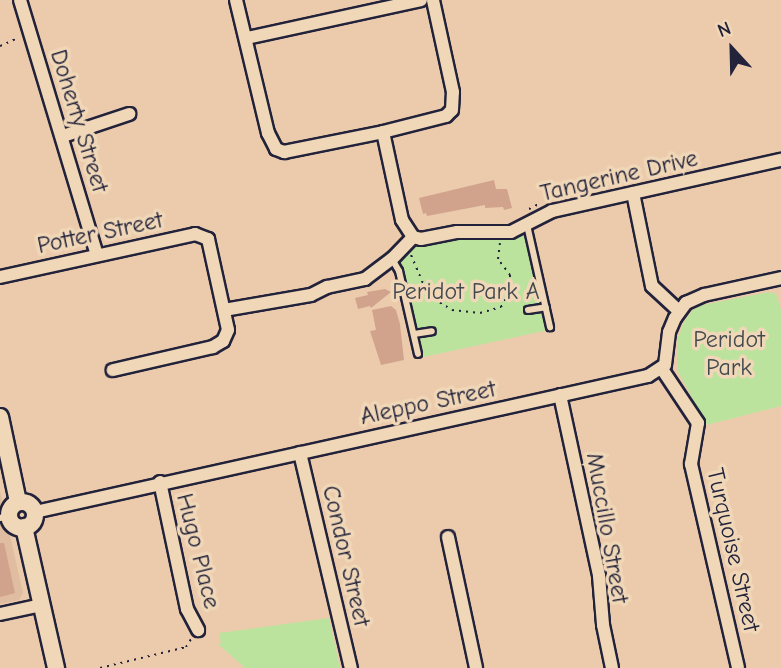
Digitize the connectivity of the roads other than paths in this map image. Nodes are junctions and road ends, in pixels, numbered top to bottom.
1 (35, 0) edge
2 (236, 0) edge
3 (421, 0) edge
4 (433, 0) edge
5 (21, 2) edge
6 (247, 38) junction
7 (129, 114) dead end
8 (383, 132) junction
9 (63, 136) junction
10 (781, 160) edge
11 (633, 193) junction
12 (526, 217) junction
13 (409, 241) junction
14 (97, 255) junction
15 (393, 259) junction
16 (0, 277) edge
17 (781, 280) edge
18 (546, 307) junction
19 (224, 310) junction
20 (528, 310) dead end
21 (680, 311) junction
22 (550, 327) dead end
23 (432, 331) dead end
24 (414, 334) junction
25 (418, 354) dead end
26 (662, 369) junction
27 (113, 370) dead end
28 (560, 395) junction
29 (0, 418) edge
30 (300, 453) junction
31 (160, 482) junction
32 (18, 502) junction
33 (35, 512) junction
34 (5, 517) edge
35 (24, 527) junction
36 (448, 537) dead end
37 (42, 605) junction
38 (0, 614) edge
39 (198, 630) road end
40 (56, 668) edge
41 (351, 668) edge
42 (476, 668) edge
43 (612, 668) edge
44 (737, 668) edge

1 - 5 street
2 - 6 street
3 - 6 street
4 - 8 street
5 - 9 street, Doherty Street
6 - 8 street
7 - 9 street
8 - 13 street
9 - 14 street, Doherty Street
10 - 11 street, Tangerine Drive
11 - 12 street, Tangerine Drive
11 - 21 street
12 - 13 street, Tangerine Drive
12 - 18 lane
13 - 15 street
14 - 16 street, Potter Street
14 - 19 street, Potter Street
15 - 19 street
15 - 24 lane
17 - 21 street
18 - 20 lane
18 - 22 lane
19 - 27 street
21 - 26 street
23 - 24 lane
24 - 25 lane
26 - 28 street, Aleppo Street
26 - 44 street, Turquoise Street
28 - 30 street, Aleppo Street
28 - 43 street, Muccillo Street
29 - 32 street
30 - 31 street, Aleppo Street
30 - 41 street, Condor Street
31 - 33 street, Aleppo Street
31 - 39 street, Hugo Place
32 - 33 street
32 - 34 street
33 - 35 street
34 - 35 street
35 - 37 street
36 - 42 street
37 - 38 street
37 - 40 street

